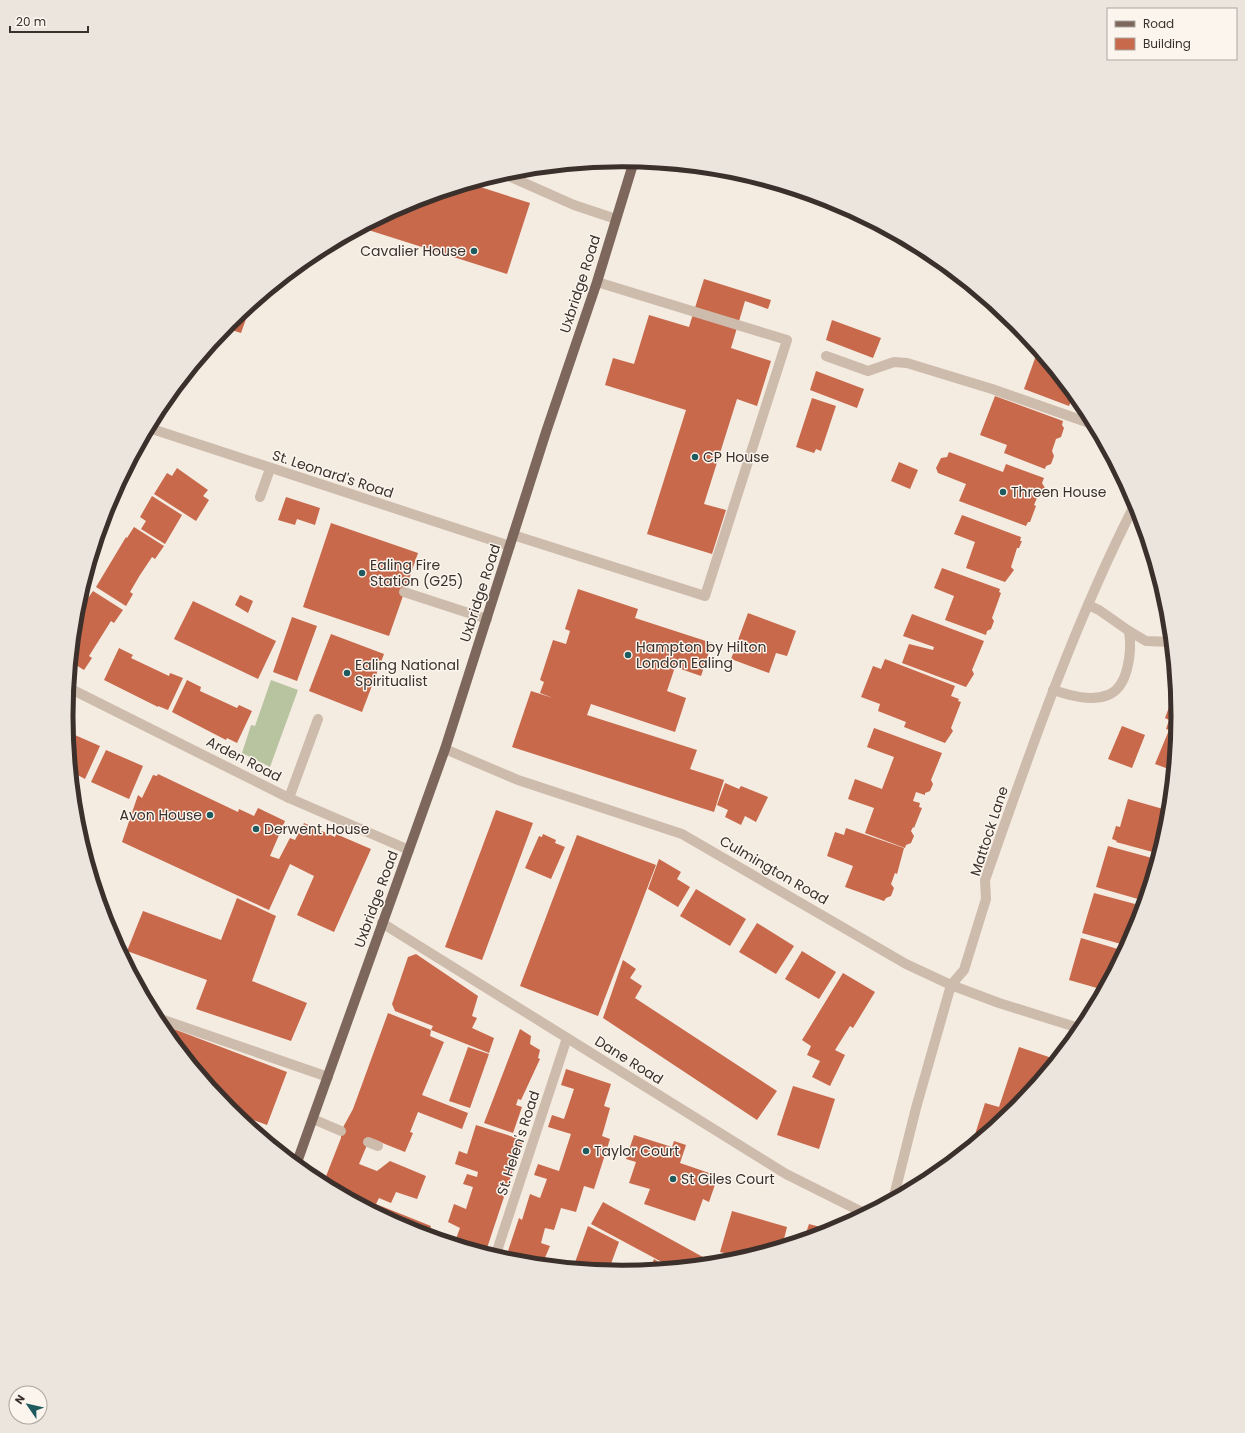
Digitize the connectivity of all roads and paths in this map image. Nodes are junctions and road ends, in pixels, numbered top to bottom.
1 (632, 167) edge
2 (514, 178) edge
3 (616, 219) junction
4 (597, 282) junction
5 (826, 356) dead end
6 (1085, 422) edge
7 (154, 430) edge
8 (270, 469) junction
9 (260, 497) dead end
10 (1132, 511) edge
11 (513, 535) junction
12 (510, 546) junction
13 (404, 592) dead end
14 (1088, 605) junction
15 (487, 619) junction
16 (1129, 631) junction
17 (1166, 642) edge
18 (74, 690) edge
19 (1053, 690) junction
20 (318, 719) dead end
21 (444, 749) junction
22 (290, 798) junction
23 (409, 850) junction
24 (382, 923) junction
25 (951, 985) junction
26 (165, 1020) edge
27 (1075, 1027) edge
28 (567, 1038) junction
29 (328, 1077) junction
30 (313, 1119) junction
31 (341, 1131) dead end
32 (368, 1142) dead end
33 (378, 1146) dead end
34 (298, 1159) edge
35 (895, 1193) edge
36 (861, 1211) edge
37 (497, 1251) edge

1 - 3 main road, Uxbridge Road
2 - 3 street
3 - 4 main road, Uxbridge Road
4 - 11 main road, Uxbridge Road
4 - 11 street
5 - 6 street
7 - 8 street, St. Leonard's Road
8 - 9 street
8 - 12 street, St. Leonard's Road
10 - 14 street, Mattock Lane
11 - 12 main road, Uxbridge Road
12 - 15 main road, Uxbridge Road
13 - 15 street
14 - 16 street
14 - 19 street, Mattock Lane
15 - 21 main road, Uxbridge Road
16 - 17 street
16 - 19 street
18 - 22 street, Arden Road
19 - 25 street, Mattock Lane
20 - 22 street
21 - 23 main road, Uxbridge Road
21 - 25 street, Culmington Road
22 - 23 street, Arden Road
23 - 24 main road, Uxbridge Road
24 - 28 street, Dane Road
24 - 29 main road, Uxbridge Road
25 - 27 street, Culmington Road
25 - 35 street, Mattock Lane
26 - 29 street
28 - 36 street, Dane Road
28 - 37 street, St. Helen's Road
29 - 30 main road, Uxbridge Road
30 - 31 street
30 - 34 main road, Uxbridge Road
32 - 33 street

